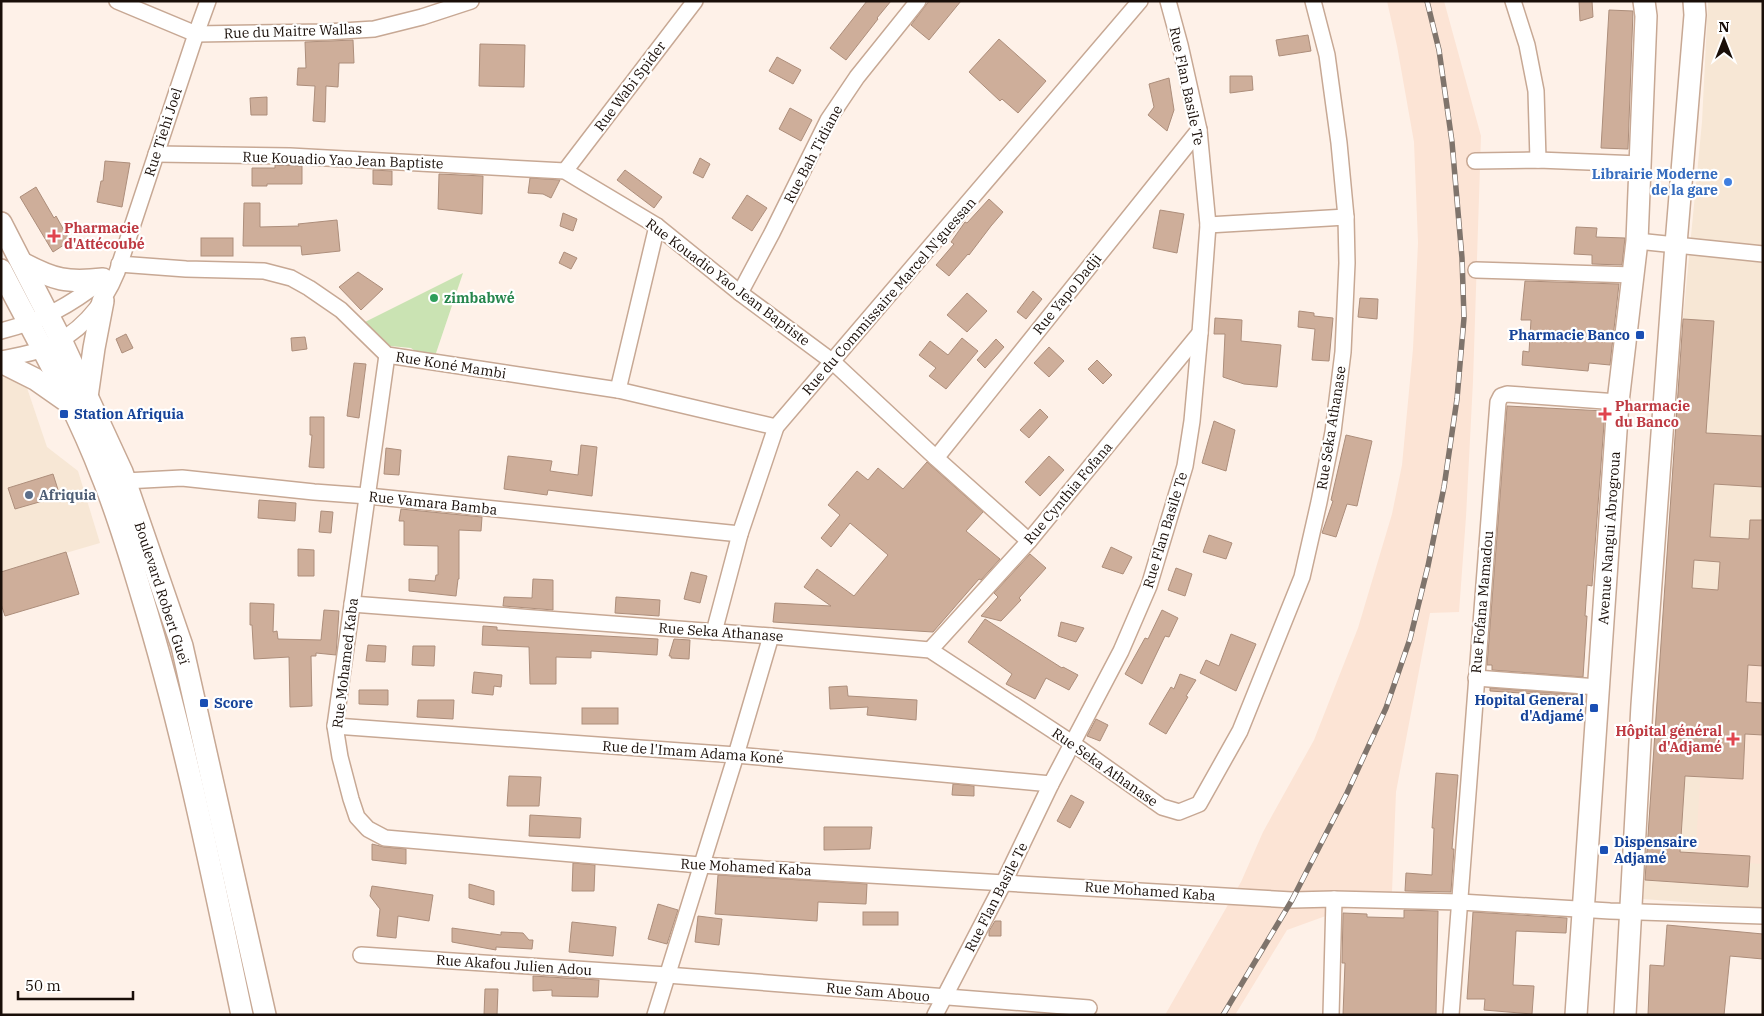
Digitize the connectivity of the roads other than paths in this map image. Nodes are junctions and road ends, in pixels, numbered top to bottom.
1 (117, 1) edge
2 (208, 1) edge
3 (472, 1) edge
4 (695, 1) edge
5 (918, 1) edge
6 (1140, 1) edge
7 (1168, 1) edge
8 (1313, 1) edge
9 (1513, 1) edge
10 (1644, 1) edge
11 (1694, 1) edge
12 (196, 34) junction
13 (1199, 130) junction
14 (156, 154) junction
15 (1538, 160) junction
16 (1475, 161) dead end
17 (1640, 164) junction
18 (565, 171) junction
19 (1346, 217) junction
20 (1, 223) edge
21 (1208, 225) junction
22 (657, 226) junction
23 (1637, 241) junction
24 (1676, 244) junction
25 (1763, 254) edge
26 (22, 263) junction
27 (119, 264) junction
28 (1, 270) edge
29 (1476, 270) dead end
30 (1633, 274) junction
31 (103, 279) junction
32 (740, 293) junction
33 (103, 301) junction
34 (49, 316) junction
35 (28, 324) junction
36 (1, 331) edge
37 (1200, 332) junction
38 (61, 340) junction
39 (41, 349) junction
40 (387, 355) junction
41 (1, 361) edge
42 (833, 362) junction
43 (618, 390) junction
44 (79, 401) junction
45 (1618, 402) junction
46 (776, 427) junction
47 (936, 458) junction
48 (125, 481) junction
49 (368, 496) junction
50 (740, 534) junction
51 (1029, 541) junction
52 (352, 604) junction
53 (714, 632) junction
54 (771, 636) junction
55 (930, 650) junction
56 (1476, 678) junction
57 (1598, 687) junction
58 (335, 726) junction
59 (1072, 743) junction
60 (736, 755) junction
61 (1051, 784) junction
62 (700, 865) junction
63 (1004, 882) junction
64 (1334, 899) junction
65 (1460, 902) junction
66 (1583, 908) junction
67 (1631, 911) junction
68 (1763, 916) edge
69 (361, 955) dead end
70 (667, 974) junction
71 (944, 997) junction
72 (1088, 1008) dead end
73 (242, 1015) edge
74 (266, 1015) edge
75 (655, 1015) edge
76 (935, 1015) edge
77 (1331, 1015) edge
78 (1451, 1015) edge
79 (1576, 1015) edge
80 (1625, 1015) edge

1 - 12 street, Rue du Maitre Wallas
2 - 12 street, Rue Tiehi Joel
3 - 12 street, Rue du Maitre Wallas
4 - 18 street, Rue Wabi Spider
5 - 32 street, Rue Bah Tidiane
6 - 42 street, Rue du Commissaire Marcel N'guessan
7 - 13 street, Rue Flan Basile Te
8 - 19 street, Rue Seka Athanase
9 - 15 street
10 - 17 street, Avenue Nangui Abrogroua
11 - 24 street
12 - 14 street, Rue Tiehi Joel
13 - 21 street, Rue Flan Basile Te
13 - 47 street, Rue Yapo Dadji
14 - 18 street, Rue Kouadio Yao Jean Baptiste
14 - 27 street, Rue Tiehi Joel
15 - 16 street
15 - 17 street
17 - 23 street, Avenue Nangui Abrogroua
18 - 22 street, Rue Kouadio Yao Jean Baptiste
19 - 21 street
19 - 59 street, Rue Seka Athanase
20 - 26 street, Boulevard Robert Gueï
21 - 37 street, Rue Flan Basile Te
22 - 32 street, Rue Kouadio Yao Jean Baptiste
22 - 43 street
23 - 24 street
23 - 30 street, Avenue Nangui Abrogroua
24 - 25 street
24 - 67 street
26 - 31 street
26 - 34 street, Boulevard Robert Gueï
27 - 31 street
27 - 33 street, Rue Tiehi Joel
27 - 40 street, Rue Koné Mambi
28 - 35 street, Boulevard Robert Gueï
29 - 30 street
30 - 45 street, Avenue Nangui Abrogroua
31 - 34 street
32 - 42 street, Rue Kouadio Yao Jean Baptiste
33 - 38 street, Rue Tiehi Joel
33 - 44 street
34 - 35 street
34 - 38 street, Boulevard Robert Gueï
35 - 36 street
35 - 39 street, Boulevard Robert Gueï
37 - 51 street, Rue Cynthia Fofana
37 - 59 street, Rue Flan Basile Te
38 - 39 street, Rue Tiehi Joel
38 - 44 street, Boulevard Robert Gueï
39 - 41 street, Rue Tiehi Joel
39 - 44 street, Boulevard Robert Gueï
40 - 43 street, Rue Koné Mambi
40 - 49 street, Rue Mohamed Kaba
41 - 44 street
42 - 46 street, Rue du Commissaire Marcel N'guessan
42 - 47 street, Rue Kouadio Yao Jean Baptiste
43 - 46 street, Rue Koné Mambi
44 - 48 street, Boulevard Robert Gueï
44 - 73 street, Boulevard Robert Gueï
45 - 56 street, Rue Fofana Mamadou
45 - 57 street, Avenue Nangui Abrogroua
46 - 50 street, Rue du Commissaire Marcel N'guessan
47 - 51 street, Rue Kouadio Yao Jean Baptiste
48 - 49 street, Rue Vamara Bamba
48 - 74 street, Boulevard Robert Gueï
49 - 50 street, Rue Vamara Bamba
49 - 52 street, Rue Mohamed Kaba
50 - 53 street, Rue du Commissaire Marcel N'guessan
51 - 55 street, Rue Cynthia Fofana
52 - 53 street, Rue Seka Athanase
52 - 58 street, Rue Mohamed Kaba
53 - 54 street, Rue Seka Athanase
54 - 55 street, Rue Seka Athanase
54 - 60 street
55 - 59 street, Rue Seka Athanase
56 - 57 street
56 - 65 street, Rue Fofana Mamadou
57 - 66 street, Avenue Nangui Abrogroua
58 - 60 street, Rue de l'Imam Adama Koné
58 - 62 street, Rue Mohamed Kaba
59 - 61 street, Rue Flan Basile Te
60 - 61 street, Rue de l'Imam Adama Koné
60 - 62 street
61 - 63 street, Rue Flan Basile Te
62 - 63 street, Rue Mohamed Kaba
62 - 70 street
63 - 64 street, Rue Mohamed Kaba
63 - 71 street, Rue Flan Basile Te
64 - 65 street, Rue Mohamed Kaba
64 - 77 street
65 - 66 street, Rue Mohamed Kaba
65 - 78 street, Rue Fofana Mamadou
66 - 67 street, Rue Mohamed Kaba
66 - 79 street, Avenue Nangui Abrogroua
67 - 68 street, Rue Mohamed Kaba
67 - 80 street
69 - 70 street, Rue Akafou Julien Adou
70 - 71 street, Rue Sam Abouo
70 - 75 street
71 - 72 street, Rue Sam Abouo
71 - 76 street, Rue Flan Basile Te

